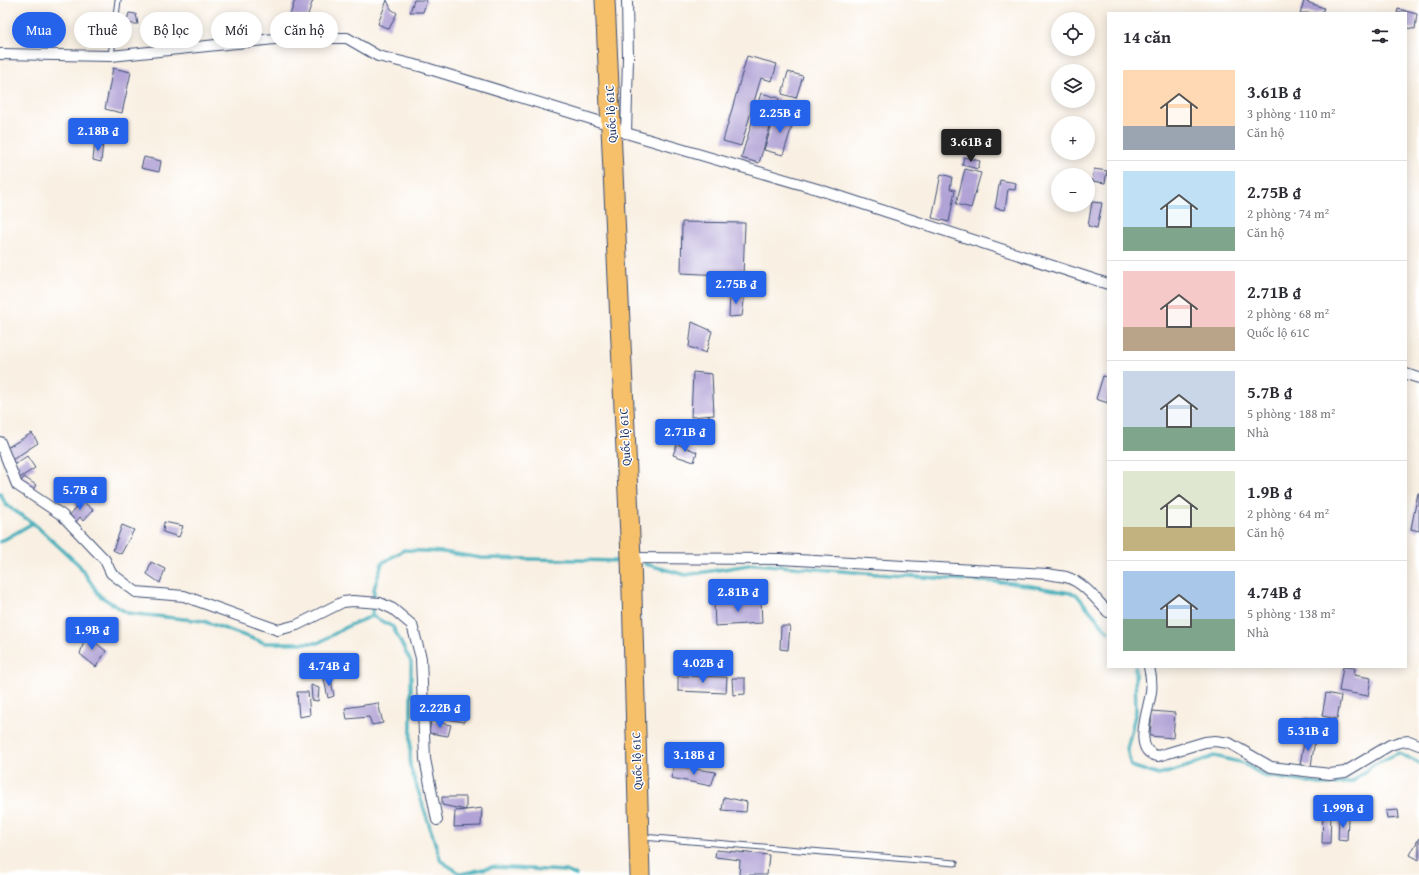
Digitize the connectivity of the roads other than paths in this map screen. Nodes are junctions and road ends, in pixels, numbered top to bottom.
1 (118, 0) edge
2 (605, 0) edge
3 (627, 0) edge
4 (0, 54) edge
5 (112, 56) junction
6 (619, 129) junction
7 (1107, 284) edge
8 (1407, 374) edge
9 (1419, 378) edge
10 (0, 442) edge
11 (631, 558) junction
12 (1107, 611) edge
13 (1149, 668) edge
14 (1419, 745) edge
15 (437, 820) dead end
16 (639, 837) junction
17 (955, 863) dead end
18 (640, 875) edge

1 - 5 lane
2 - 6 highway, Quốc lộ 61C
3 - 6 street
4 - 5 street
5 - 6 street
6 - 7 street
6 - 11 highway, Quốc lộ 61C
8 - 9 street
10 - 15 street
11 - 12 street
11 - 16 highway, Quốc lộ 61C
13 - 14 street
16 - 17 lane
16 - 18 highway, Quốc lộ 61C

